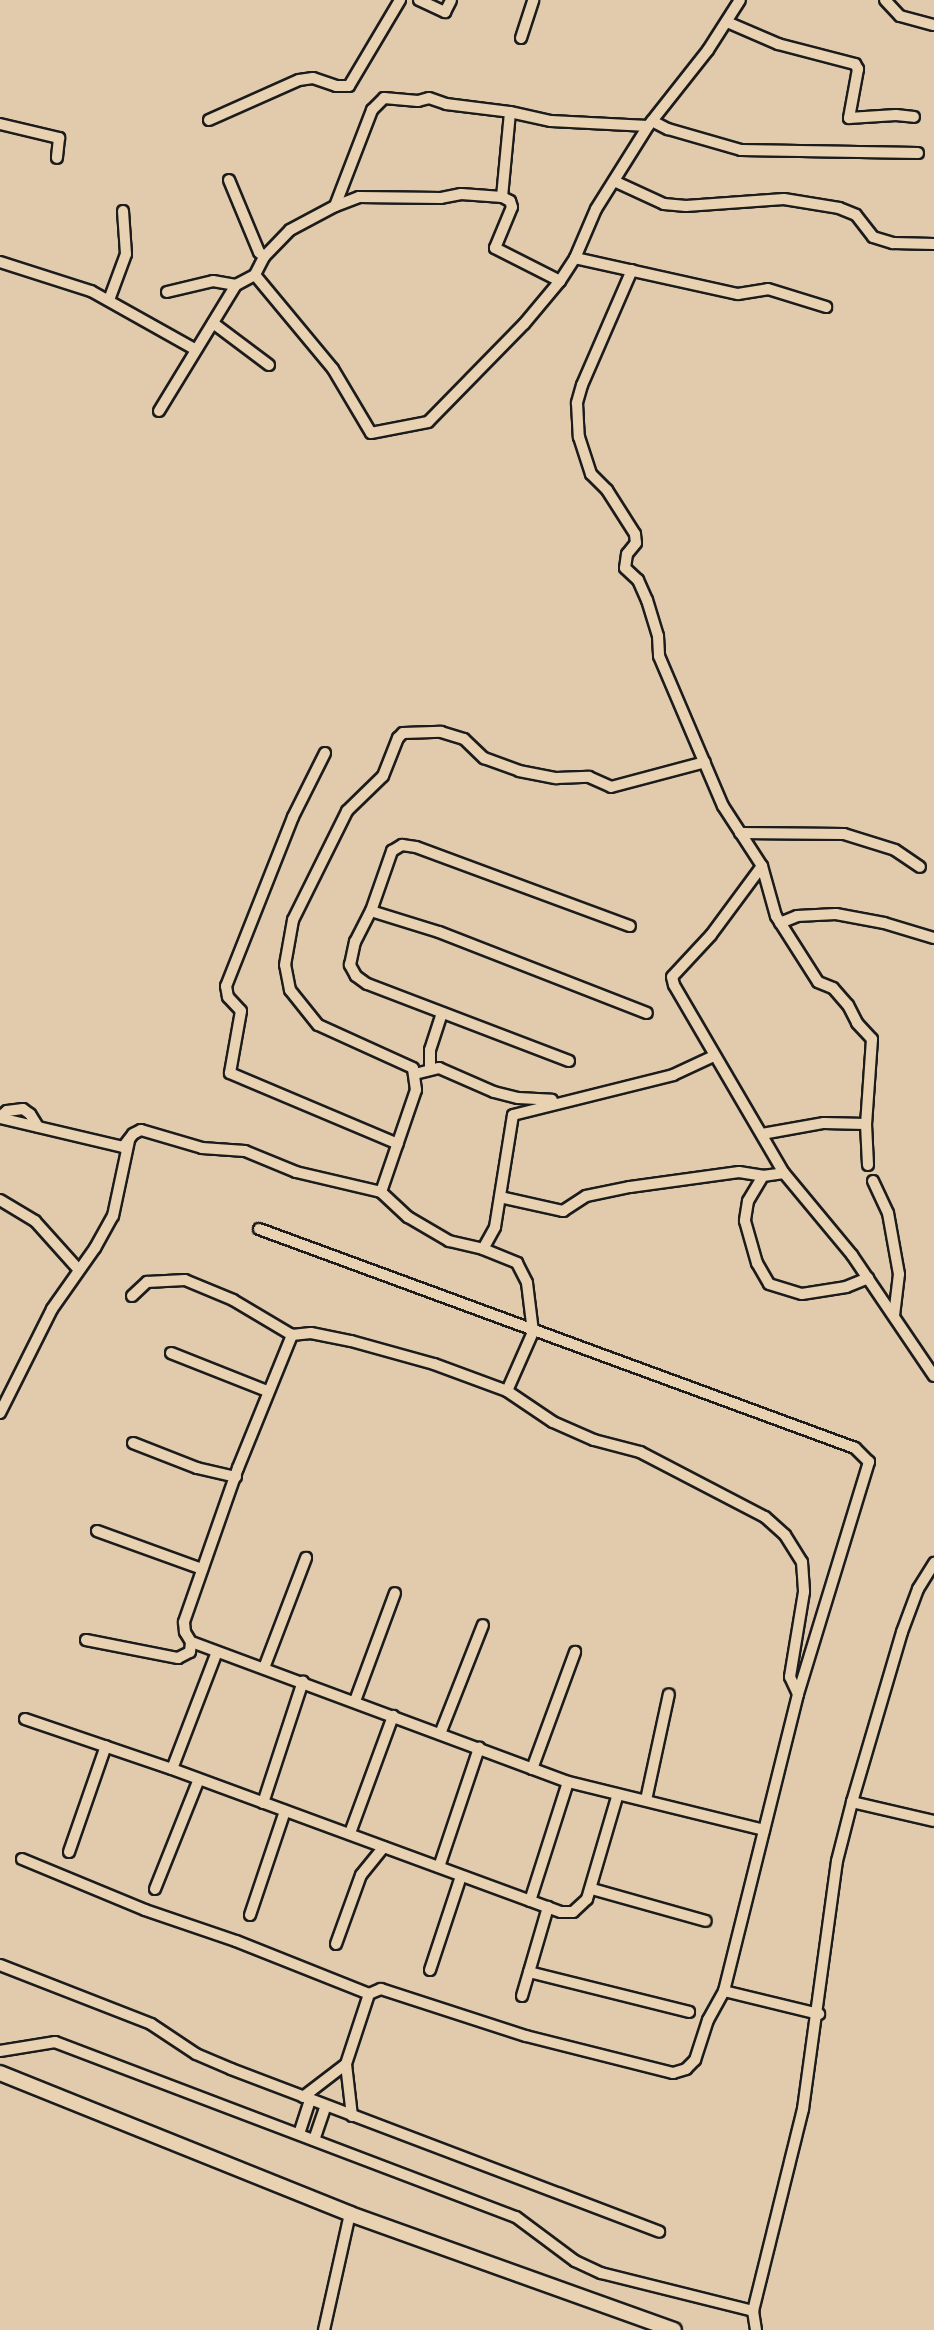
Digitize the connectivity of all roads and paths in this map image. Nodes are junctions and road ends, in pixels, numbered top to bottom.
1 (400, 0) edge
2 (419, 0) edge
3 (451, 0) edge
4 (533, 0) edge
5 (740, 0) edge
6 (885, 0) edge
7 (727, 22) junction
8 (934, 25) edge
9 (521, 38) dead end
10 (510, 112) junction
11 (914, 117) dead end
12 (209, 120) dead end
13 (650, 123) junction
14 (0, 124) edge
15 (918, 153) dead end
16 (57, 159) dead end
17 (229, 180) dead end
18 (614, 181) junction
19 (502, 197) junction
20 (335, 206) junction
21 (123, 211) dead end
22 (934, 244) edge
23 (264, 257) junction
24 (575, 258) junction
25 (0, 262) edge
26 (632, 270) junction
27 (255, 275) junction
28 (559, 281) junction
29 (236, 285) junction
30 (167, 292) dead end
31 (108, 300) junction
32 (825, 307) dead end
33 (213, 323) junction
34 (196, 350) junction
35 (269, 365) dead end
36 (159, 411) dead end
37 (325, 753) dead end
38 (705, 762) junction
39 (740, 833) junction
40 (762, 866) junction
41 (920, 867) dead end
42 (371, 911) junction
43 (780, 923) junction
44 (630, 926) dead end
45 (934, 938) edge
46 (442, 1013) junction
47 (647, 1013) dead end
48 (714, 1056) junction
49 (569, 1061) dead end
50 (430, 1068) junction
51 (415, 1074) junction
52 (575, 1100) junction
53 (0, 1118) edge
54 (866, 1124) junction
55 (762, 1134) junction
56 (130, 1141) junction
57 (398, 1144) junction
58 (868, 1165) dead end
59 (784, 1173) junction
60 (763, 1176) junction
61 (873, 1181) dead end
62 (381, 1192) junction
63 (500, 1197) junction
64 (0, 1200) edge
65 (259, 1229) dead end
66 (483, 1249) junction
67 (78, 1269) junction
68 (868, 1278) junction
69 (132, 1296) dead end
70 (894, 1316) junction
71 (533, 1332) junction
72 (292, 1335) junction
73 (170, 1353) dead end
74 (934, 1377) edge
75 (267, 1391) junction
76 (507, 1391) junction
77 (0, 1413) edge
78 (133, 1443) dead end
79 (236, 1477) junction
80 (97, 1531) dead end
81 (306, 1558) dead end
82 (934, 1563) edge
83 (202, 1569) junction
84 (395, 1593) dead end
85 (483, 1625) dead end
86 (86, 1640) dead end
87 (191, 1642) junction
88 (217, 1652) junction
89 (575, 1652) dead end
90 (264, 1668) junction
91 (303, 1681) junction
92 (669, 1694) dead end
93 (798, 1694) junction
94 (355, 1701) junction
95 (393, 1716) junction
96 (25, 1719) dead end
97 (440, 1734) junction
98 (106, 1746) junction
99 (479, 1748) junction
100 (172, 1769) junction
101 (532, 1769) junction
102 (199, 1779) junction
103 (568, 1782) junction
104 (618, 1794) junction
105 (646, 1800) junction
106 (852, 1802) junction
107 (263, 1803) junction
108 (285, 1811) junction
109 (934, 1821) edge
110 (764, 1830) junction
111 (350, 1833) junction
112 (384, 1847) junction
113 (69, 1852) dead end
114 (22, 1859) dead end
115 (439, 1867) junction
116 (461, 1875) junction
117 (155, 1889) dead end
118 (592, 1889) junction
119 (530, 1901) junction
120 (548, 1907) junction
121 (250, 1915) dead end
122 (706, 1921) dead end
123 (336, 1944) dead end
124 (0, 1965) edge
125 (430, 1970) dead end
126 (528, 1972) junction
127 (724, 1991) junction
128 (369, 1994) junction
129 (522, 1996) dead end
130 (688, 2012) dead end
131 (818, 2014) junction
132 (0, 2051) edge
133 (346, 2064) junction
134 (0, 2073) edge
135 (306, 2099) junction
136 (326, 2106) junction
137 (352, 2116) junction
138 (299, 2134) junction
139 (314, 2140) junction
140 (350, 2214) junction
141 (659, 2232) dead end
142 (752, 2311) junction
143 (324, 2330) edge
144 (674, 2330) edge
145 (756, 2330) edge

1 - 12 street
2 - 3 street
4 - 9 street
5 - 7 street
6 - 8 street
7 - 11 street
7 - 13 street
10 - 13 street
10 - 19 street
10 - 20 street
13 - 15 street
13 - 18 street
14 - 16 street
17 - 23 street
18 - 22 street
18 - 24 street
19 - 20 street
19 - 28 street
20 - 23 street
21 - 31 street
23 - 27 street
24 - 26 street
24 - 28 street
25 - 31 street
26 - 32 street
26 - 38 street
27 - 28 street
27 - 29 street
29 - 30 street
29 - 33 street
31 - 34 street
33 - 34 street
33 - 35 street
34 - 36 street
37 - 57 street
38 - 39 street
38 - 51 street
39 - 40 street
39 - 41 street
40 - 43 street
40 - 48 street
42 - 44 street
42 - 46 street
42 - 47 street
43 - 45 street
43 - 54 street
46 - 49 street
46 - 50 street
48 - 52 street
48 - 55 street
50 - 51 street
50 - 52 street
51 - 57 street
52 - 63 street
53 - 56 street
54 - 55 street
54 - 58 street
55 - 59 street
56 - 62 street
56 - 67 street
57 - 62 street
59 - 60 street
59 - 68 street
60 - 63 street
60 - 68 street
61 - 70 street
62 - 66 street
63 - 66 street
64 - 67 street
65 - 71 street
66 - 71 street
67 - 77 street
68 - 70 street
69 - 72 street
70 - 74 street
71 - 76 street
71 - 93 street
72 - 75 street
72 - 76 street
73 - 75 street
75 - 79 street
76 - 93 street
78 - 79 street
79 - 83 street
80 - 83 street
81 - 90 street
82 - 106 street
83 - 87 street
84 - 94 street
85 - 97 street
86 - 87 street
87 - 88 street
88 - 90 street
88 - 100 street
89 - 101 street
90 - 91 street
91 - 94 street
91 - 107 street
92 - 105 street
93 - 110 street
94 - 95 street
95 - 97 street
95 - 111 street
96 - 98 street
97 - 99 street
98 - 100 street
98 - 113 street
99 - 101 street
99 - 115 street
100 - 102 street
101 - 103 street
102 - 107 street
102 - 117 street
103 - 104 street
103 - 119 street
104 - 105 street
104 - 118 street
105 - 110 street
106 - 109 street
106 - 131 street
107 - 108 street
108 - 111 street
108 - 121 street
110 - 127 street
111 - 112 street
112 - 115 street
112 - 123 street
114 - 128 street
115 - 116 street
116 - 119 street
116 - 125 street
118 - 120 street
118 - 122 street
119 - 120 street
120 - 126 street
124 - 135 street
126 - 129 street
126 - 130 street
127 - 128 street
127 - 131 street
128 - 133 street
131 - 142 street
132 - 138 street
133 - 135 street
133 - 137 street
134 - 140 main road
135 - 136 street
135 - 138 street
136 - 137 street
136 - 139 street
137 - 141 street
138 - 139 street
139 - 142 street
140 - 143 street
140 - 144 main road
142 - 145 street

